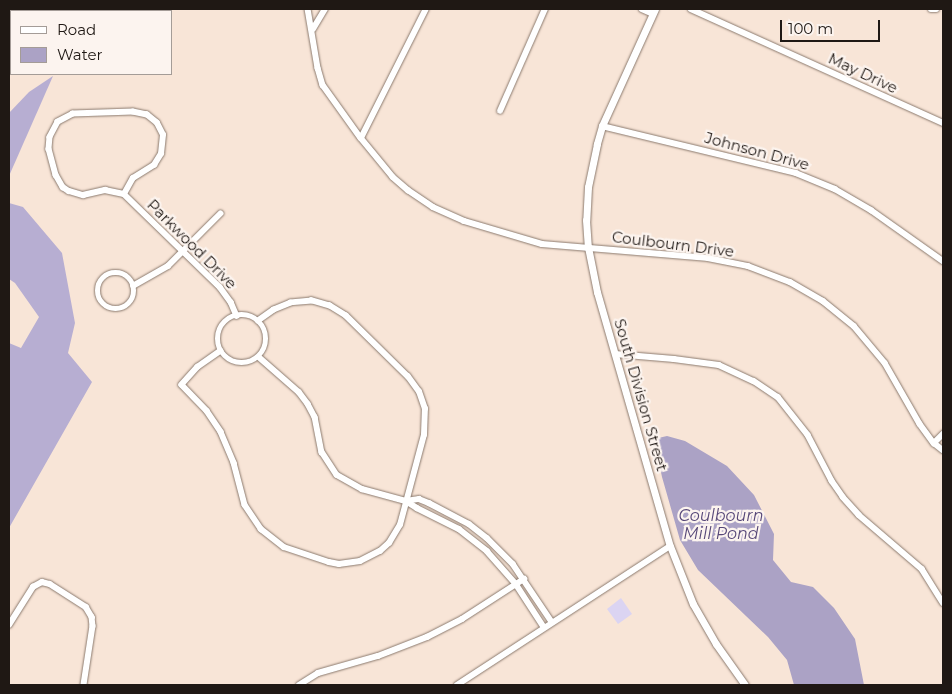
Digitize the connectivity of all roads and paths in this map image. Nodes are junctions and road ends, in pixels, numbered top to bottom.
1 (308, 9) edge
2 (325, 9) edge
3 (426, 9) edge
4 (545, 9) edge
5 (642, 9) edge
6 (691, 9) edge
7 (931, 9) edge
8 (936, 9) edge
9 (654, 11) edge
10 (313, 29) junction
11 (500, 111) dead end
12 (943, 123) edge
13 (602, 126) junction
14 (361, 138) junction
15 (124, 194) junction
16 (220, 214) dead end
17 (588, 247) junction
18 (184, 252) junction
19 (943, 261) edge
20 (133, 286) junction
21 (237, 316) junction
22 (258, 321) junction
23 (221, 351) junction
24 (615, 354) junction
25 (259, 357) junction
26 (943, 434) edge
27 (934, 443) junction
28 (943, 450) edge
29 (406, 501) junction
30 (670, 546) junction
31 (524, 579) junction
32 (516, 584) junction
33 (943, 603) edge
34 (552, 622) junction
35 (9, 625) edge
36 (544, 627) junction
37 (84, 685) edge
38 (299, 685) edge
39 (457, 685) edge
40 (746, 685) edge

1 - 10 street, Coulbourn Drive
2 - 10 street
3 - 14 street
4 - 11 street
5 - 9 street
6 - 12 street, May Drive
7 - 8 street
9 - 13 street, South Division Street
10 - 14 street, Coulbourn Drive
13 - 17 street, South Division Street
13 - 19 street, Johnson Drive
14 - 17 street, Coulbourn Drive
15 - 15 street
15 - 18 street, Parkwood Drive
16 - 18 street
17 - 24 street, South Division Street
17 - 27 street, Coulbourn Drive
18 - 20 street
18 - 21 street, Parkwood Drive
20 - 20 street
21 - 22 street
21 - 23 street
22 - 25 street
22 - 29 street
23 - 25 street
23 - 29 street
24 - 30 street, South Division Street
24 - 33 street
25 - 29 street
26 - 27 street
27 - 28 street, Coulbourn Drive
29 - 31 street
29 - 32 street
30 - 34 street
30 - 40 street, South Division Street
31 - 32 street
31 - 34 street
32 - 36 street
32 - 38 street
34 - 36 street
35 - 37 street
36 - 39 street

